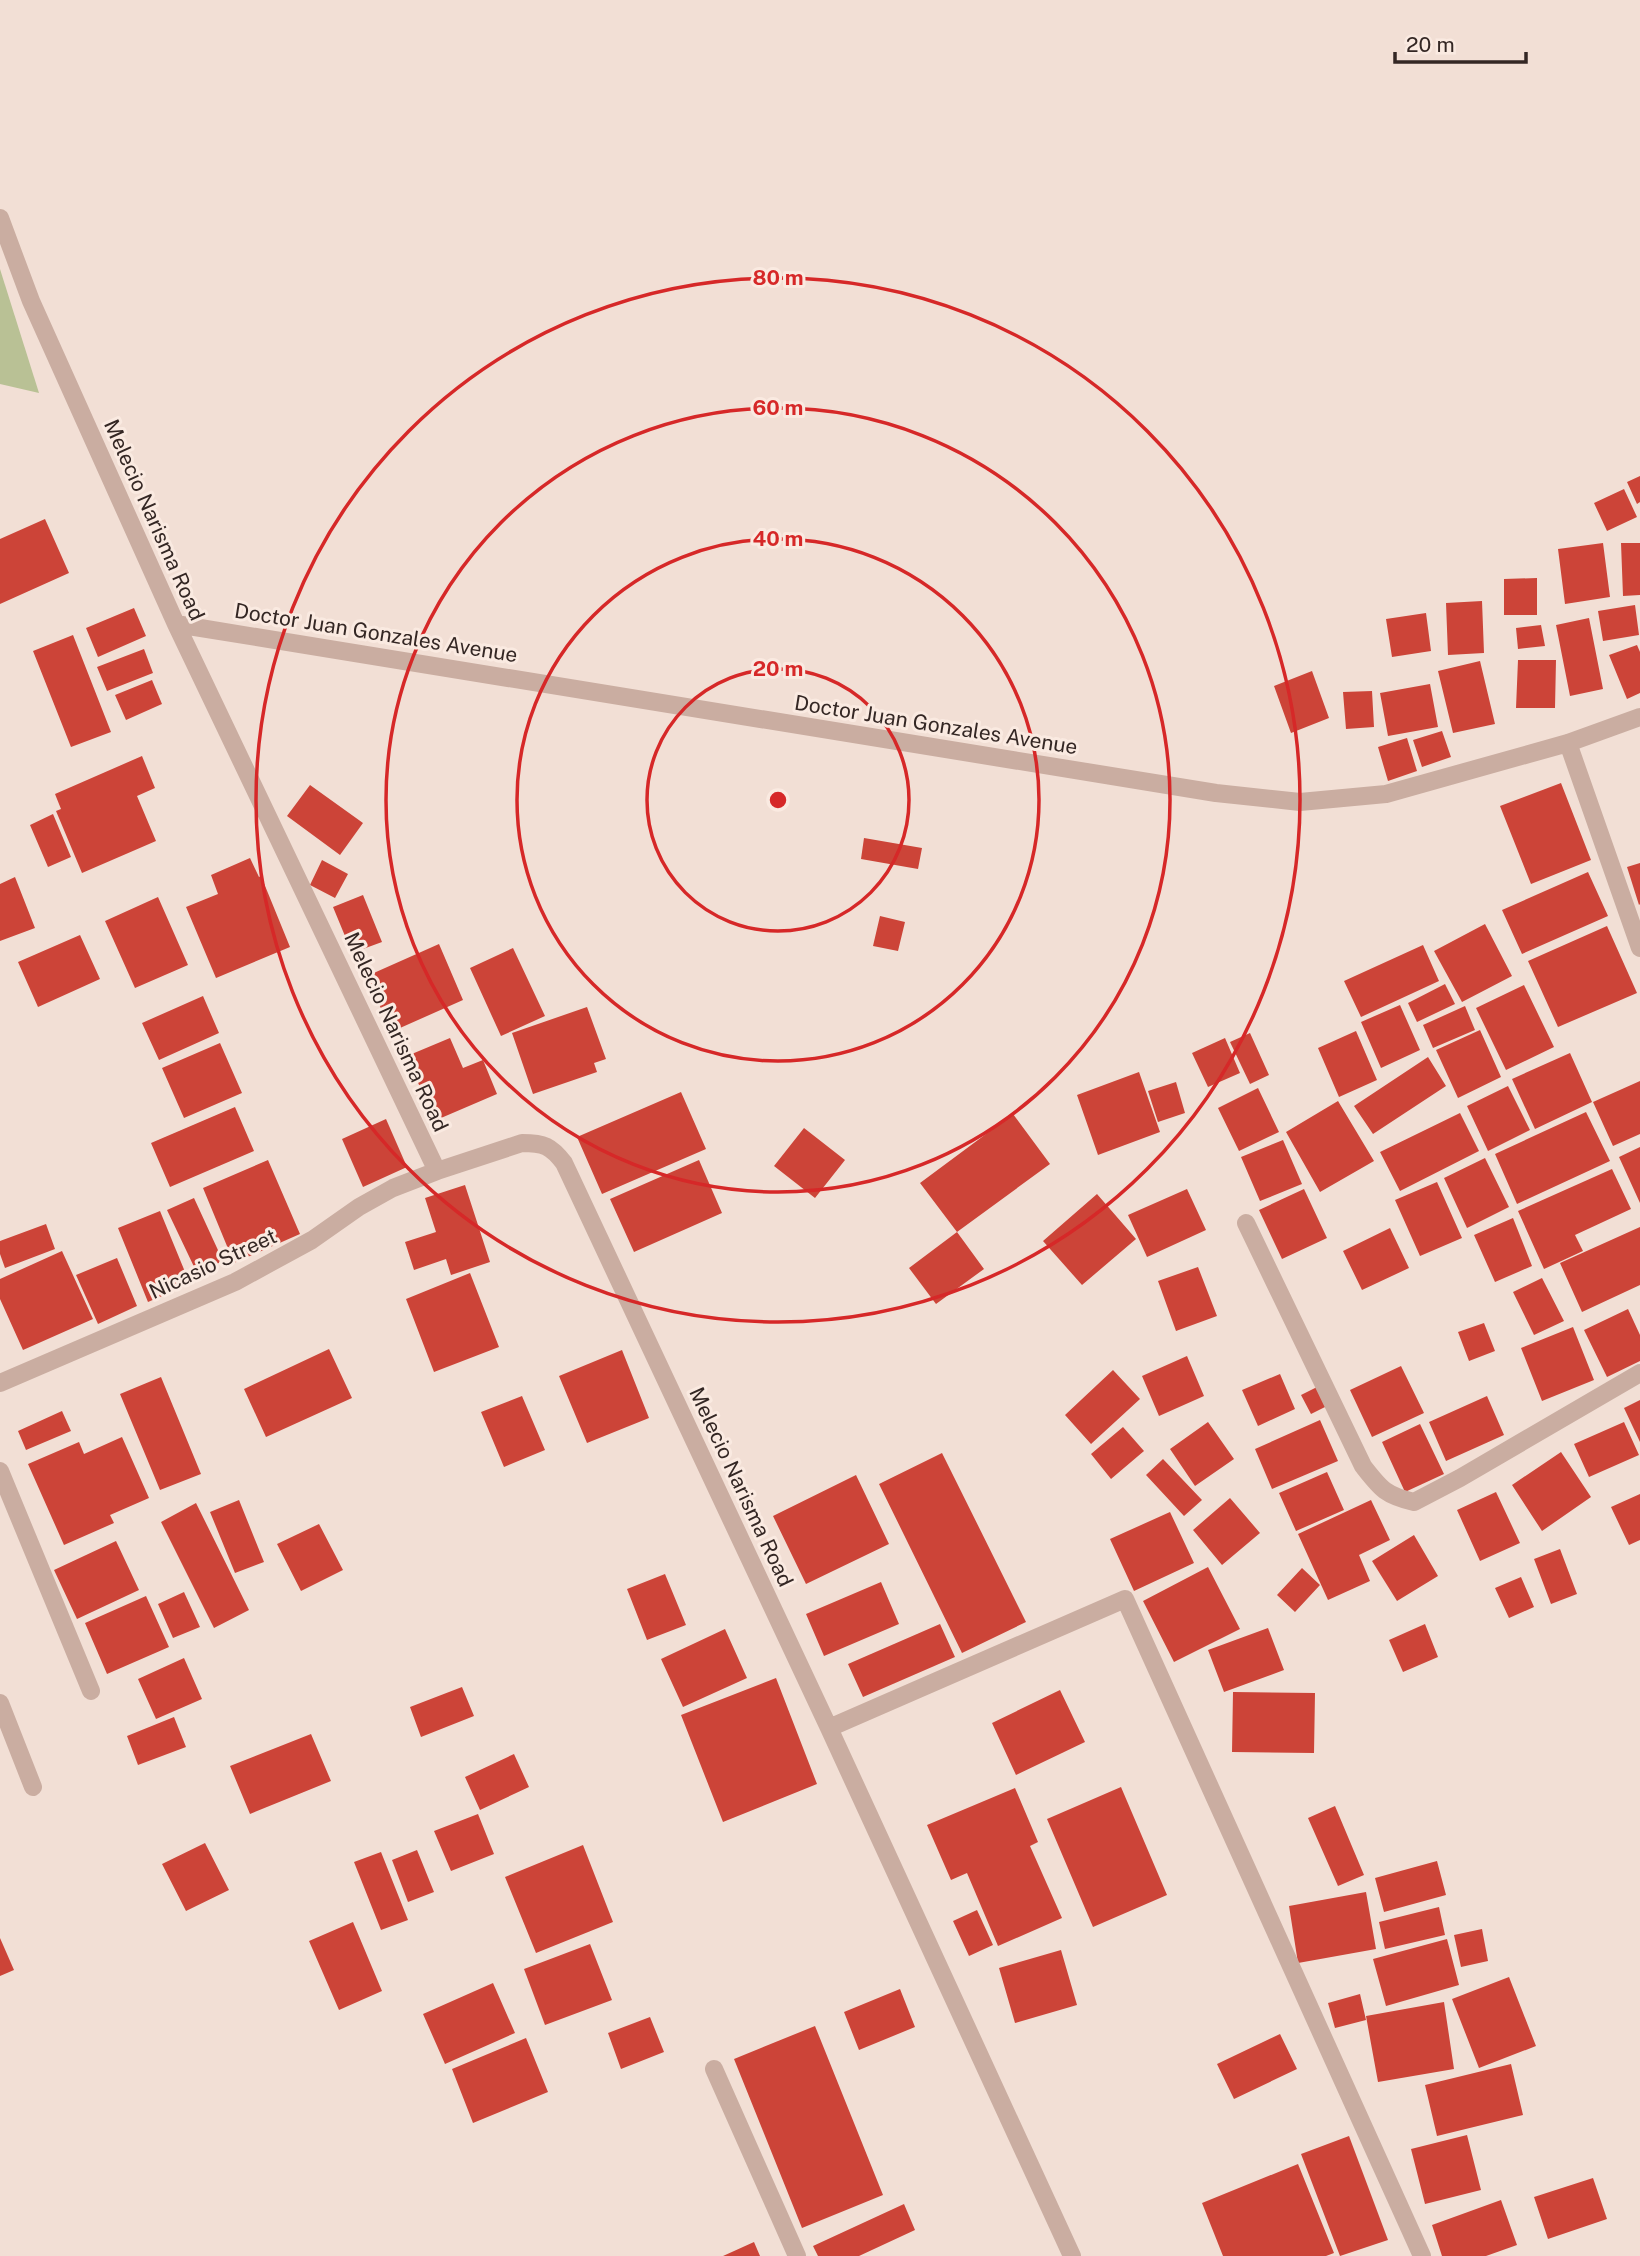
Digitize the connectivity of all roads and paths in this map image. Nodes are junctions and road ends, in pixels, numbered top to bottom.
1 (0, 218) edge
2 (176, 624) junction
3 (1640, 717) edge
4 (1568, 743) junction
5 (1640, 948) edge
6 (437, 1171) junction
7 (1246, 1223) dead end
8 (1640, 1373) edge
9 (0, 1383) edge
10 (0, 1471) edge
11 (91, 1691) dead end
12 (0, 1703) edge
13 (828, 1728) junction
14 (33, 1787) dead end
15 (714, 2069) dead end
16 (797, 2256) edge
17 (1072, 2256) edge
18 (1422, 2256) edge

1 - 2 street, Melecio Narisma Road
2 - 4 street, Doctor Juan Gonzales Avenue
2 - 6 street, Melecio Narisma Road
3 - 4 street, Doctor Juan Gonzales Avenue
4 - 5 street
6 - 9 street, Nicasio Street
6 - 13 street, Melecio Narisma Road
7 - 8 street
10 - 11 street
12 - 14 street
13 - 17 street, Melecio Narisma Road
13 - 18 street
15 - 16 street

